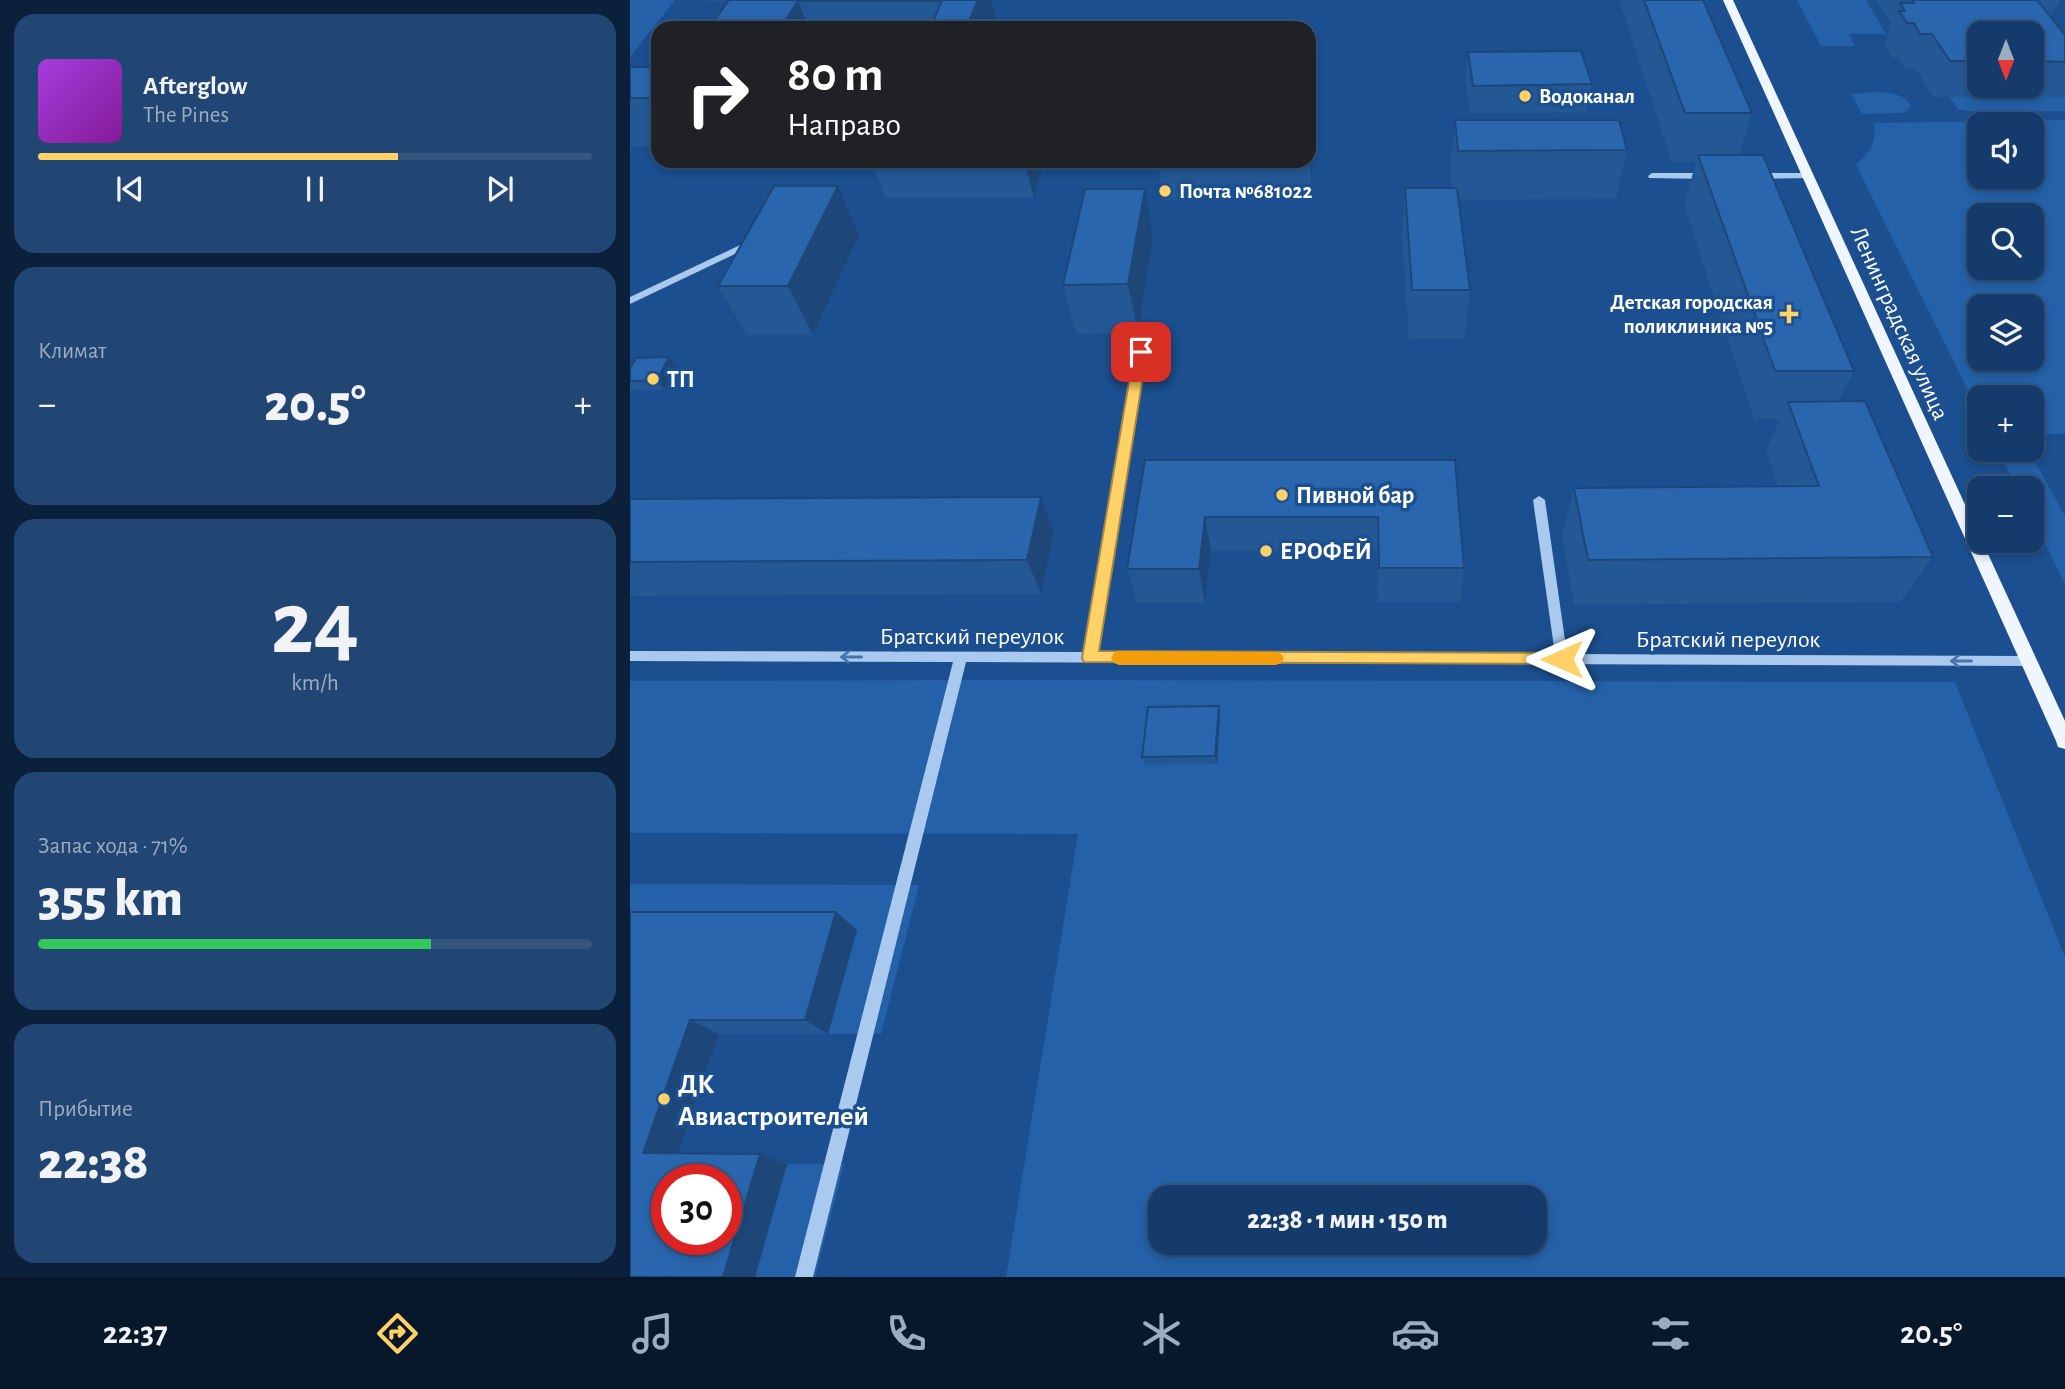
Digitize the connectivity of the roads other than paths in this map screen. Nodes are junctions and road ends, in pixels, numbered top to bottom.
1 (1728, 0) edge
2 (1652, 176) dead end
3 (1720, 176) edge
4 (1748, 176) edge
5 (1808, 176) junction
6 (760, 239) edge
7 (630, 301) edge
8 (1141, 352) dead end
9 (1539, 500) dead end
10 (630, 656) edge
11 (961, 657) junction
12 (1090, 658) junction
13 (1562, 659) junction
14 (2029, 661) junction
15 (2065, 741) edge
16 (804, 1277) edge

1 - 5 main road, Ленинградская улица
2 - 3 street
4 - 5 street
5 - 14 main road, Ленинградская улица
6 - 7 street
8 - 12 street
9 - 13 street
11 -> 10 street, Братский переулок
11 - 12 street, Братский переулок
11 - 16 street
12 - 13 street, Братский переулок
14 -> 13 street, Братский переулок
14 - 15 main road, Ленинградская улица

